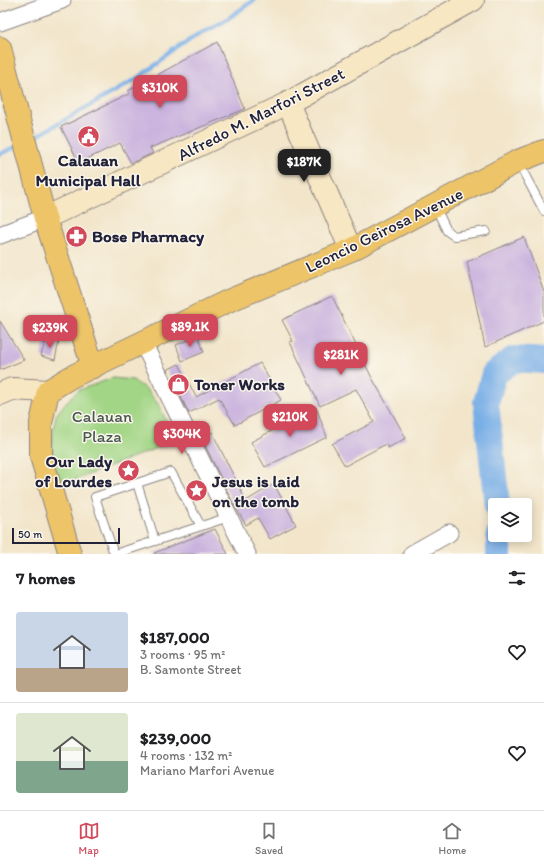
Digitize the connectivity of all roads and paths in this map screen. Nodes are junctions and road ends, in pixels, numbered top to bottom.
1 (62, 0) edge
2 (473, 0) edge
3 (0, 22) edge
4 (0, 48) edge
5 (288, 103) junction
6 (544, 151) edge
7 (518, 161) junction
8 (435, 206) junction
9 (544, 211) edge
10 (45, 218) junction
11 (486, 231) dead end
12 (0, 235) edge
13 (351, 250) junction
14 (144, 343) junction
15 (93, 367) junction
16 (48, 391) junction
17 (0, 394) edge
18 (137, 483) junction
19 (229, 517) junction
20 (201, 526) junction
21 (449, 533) dead end
22 (155, 541) junction
23 (70, 554) edge
24 (114, 554) edge
25 (246, 554) edge
26 (412, 554) edge

1 - 3 street
2 - 5 street, Alfredo M. Marfori Street
4 - 10 main road
5 - 10 street, Alfredo M. Marfori Street
5 - 13 street
6 - 7 main road, Leoncio Geirosa Avenue
7 - 8 main road, Leoncio Geirosa Avenue
7 - 9 lane
8 - 11 lane
8 - 13 main road, Leoncio Geirosa Avenue
10 - 12 street
10 - 15 main road
13 - 14 main road, Leoncio Geirosa Avenue
14 - 15 main road, Leoncio Geirosa Avenue
14 - 19 street
15 - 16 main road, Leoncio Geirosa Avenue
16 - 17 street
16 - 23 main road
18 - 20 lane
18 - 22 lane
18 - 24 lane
19 - 20 lane
19 - 25 street
20 - 22 lane
21 - 26 street
22 - 24 lane

